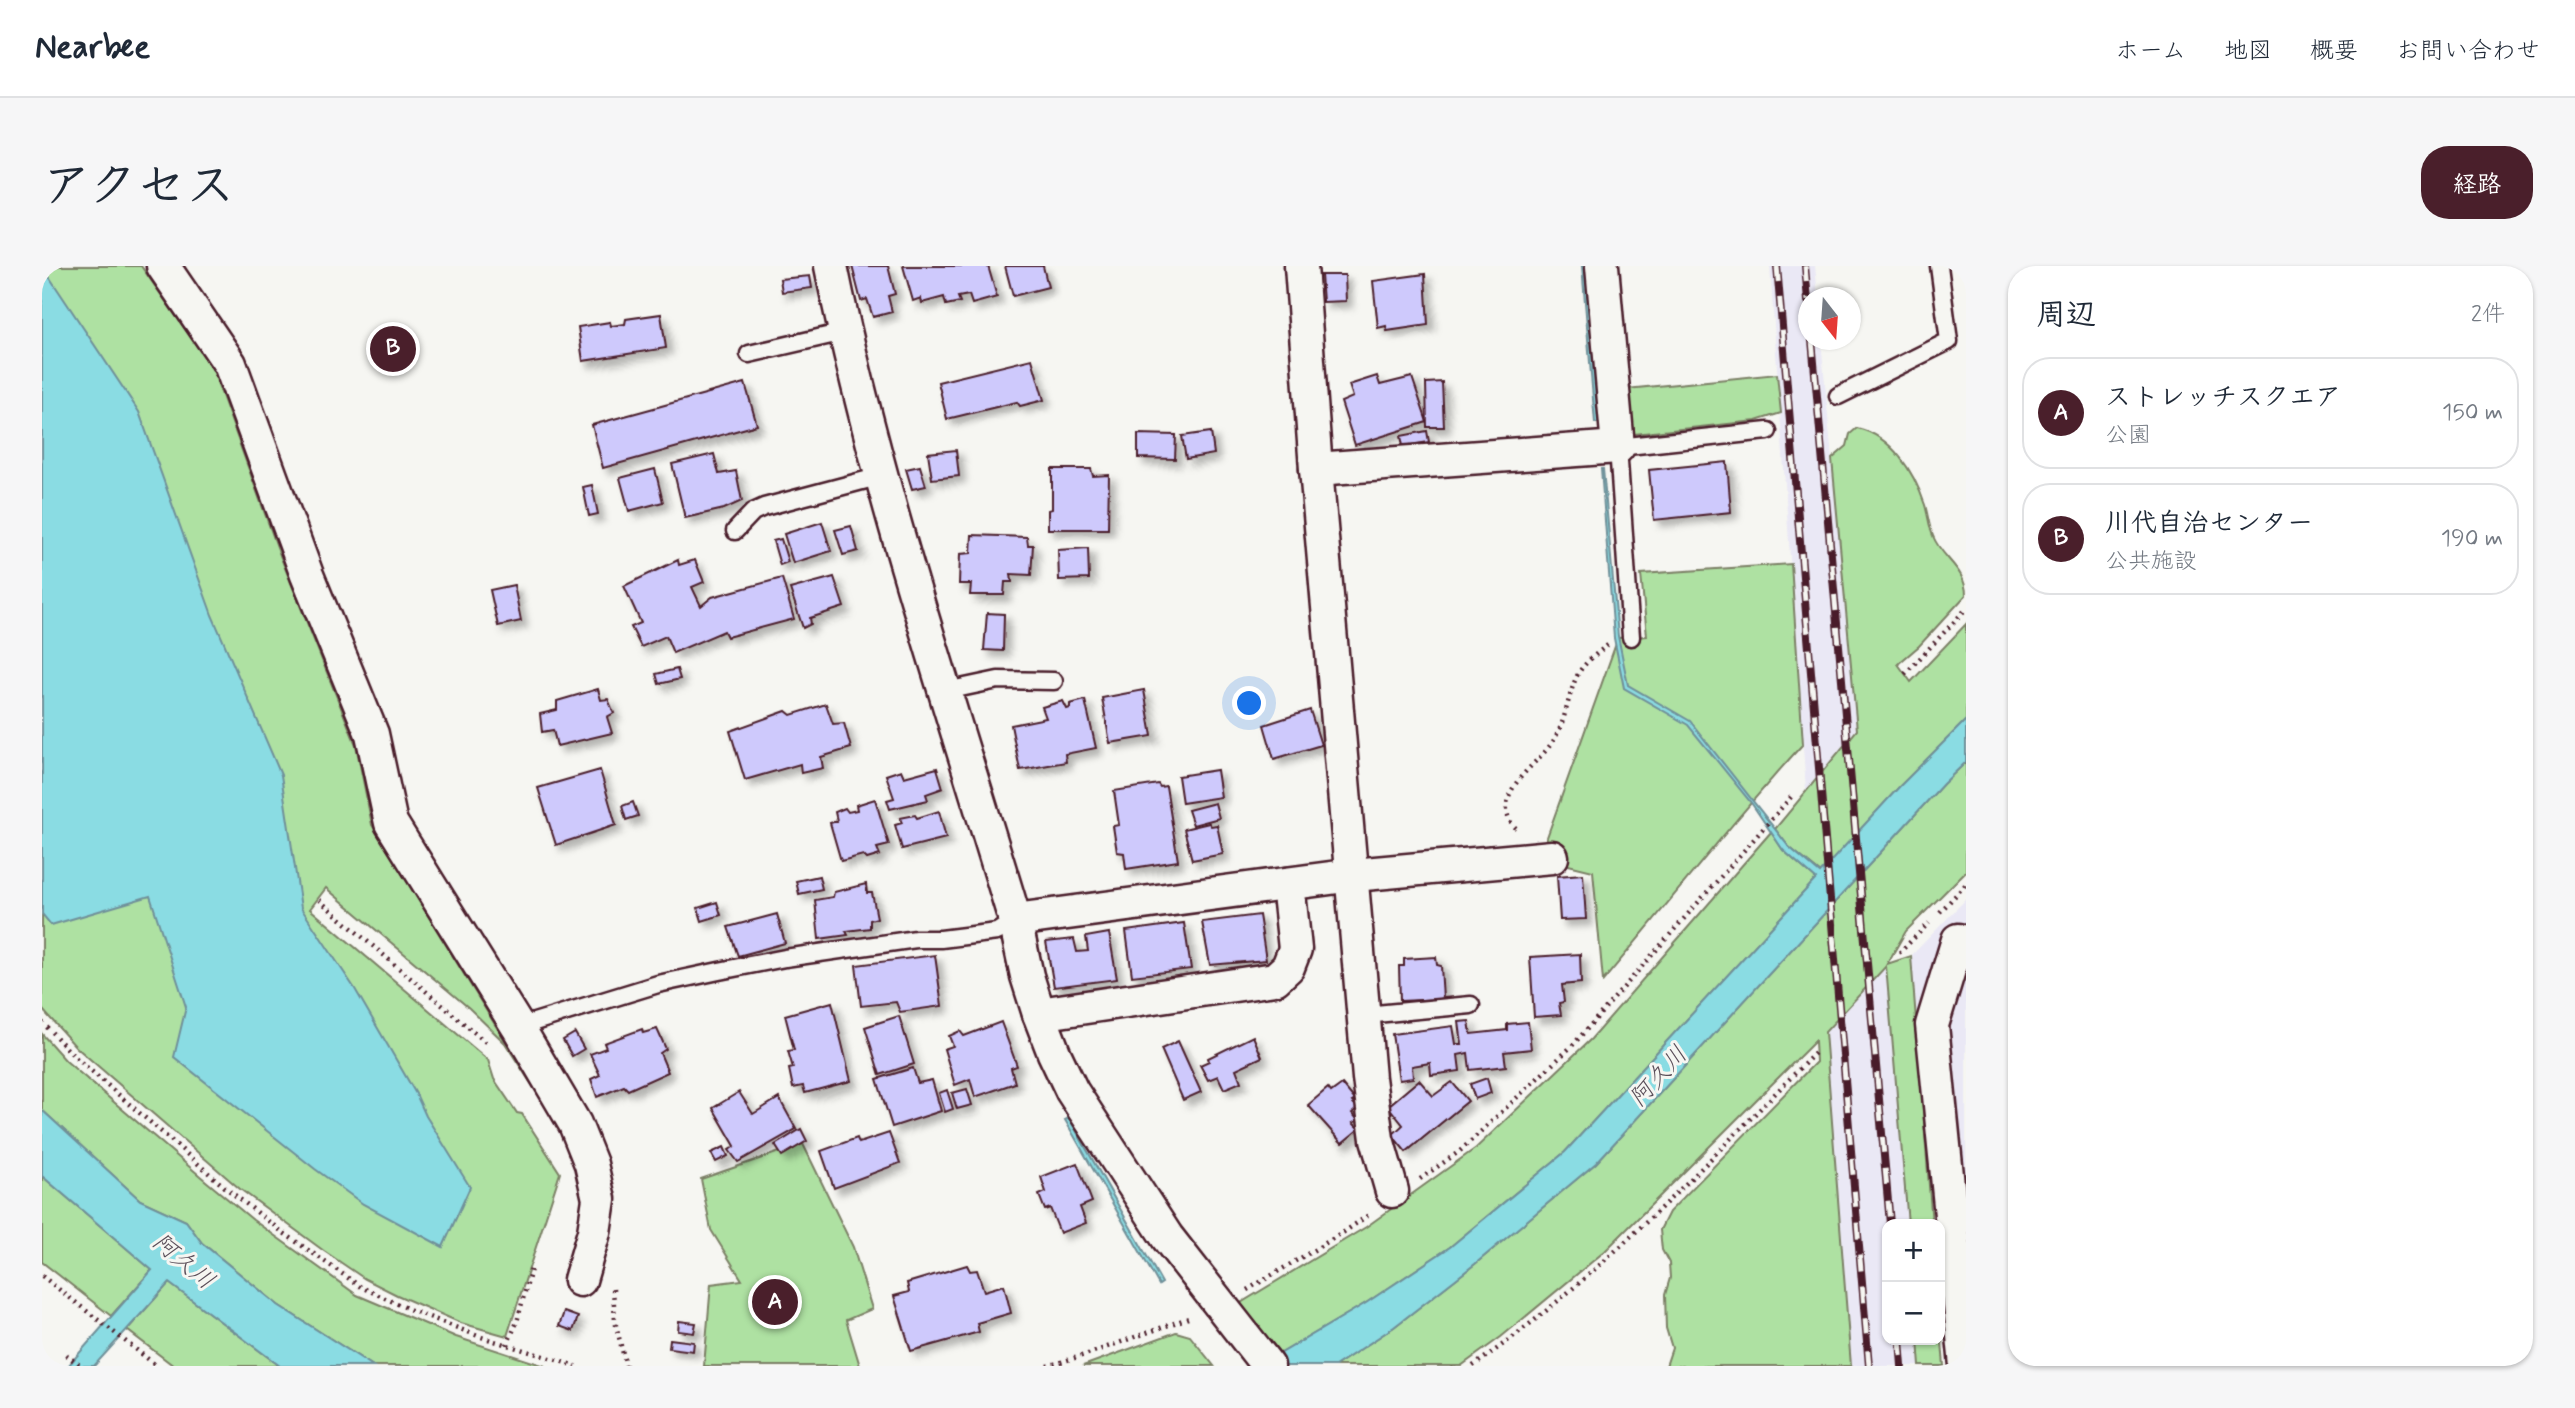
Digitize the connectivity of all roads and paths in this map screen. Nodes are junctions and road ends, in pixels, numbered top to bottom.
1 (163, 266) edge
2 (831, 266) edge
3 (1301, 266) edge
4 (1602, 266) edge
5 (1938, 266) edge
6 (844, 331) junction
7 (1958, 341) edge
8 (749, 354) dead end
9 (1838, 396) dead end
10 (1768, 431) dead end
11 (1618, 447) junction
12 (1316, 469) junction
13 (881, 475) junction
14 (735, 531) dead end
15 (1966, 609) edge
16 (1630, 614) junction
17 (1631, 637) dead end
18 (1905, 674) dead end
19 (1054, 681) dead end
20 (946, 691) junction
21 (1791, 797) dead end
22 (1546, 858) joint
23 (1353, 875) junction
24 (1288, 884) junction
25 (319, 900) dead end
26 (1015, 920) junction
27 (1958, 940) dead end
28 (1471, 1005) dead end
29 (1039, 1014) junction
30 (1365, 1015) junction
31 (42, 1022) edge
32 (518, 1027) junction
33 (491, 1046) dead end
34 (1816, 1052) dead end
35 (1405, 1186) joint
36 (531, 1269) dead end
37 (42, 1276) edge
38 (580, 1280) dead end
39 (613, 1289) dead end
40 (507, 1345) junction
41 (66, 1355) dead end
42 (81, 1366) edge
43 (157, 1366) edge
44 (576, 1366) edge
45 (626, 1366) edge
46 (1268, 1366) edge
47 (1473, 1366) edge
48 (1966, 1366) edge

1 - 32 street
2 - 6 street
3 - 12 street
4 - 11 street
5 - 7 lane
6 - 8 lane
6 - 13 street
7 - 9 lane
10 - 11 lane
11 - 12 street
11 - 16 lane
12 - 23 street
13 - 14 lane
13 - 20 street
15 - 18 path
16 - 17 lane
16 - 22 path
19 - 20 lane
20 - 26 street
21 - 35 path
22 - 23 street
23 - 24 street
23 - 30 street
24 - 26 street
24 - 29 street
25 - 33 path
26 - 29 street
26 - 32 lane
27 - 48 street
28 - 30 lane
29 - 46 street
30 - 35 street
31 - 40 path
32 - 38 street
34 - 47 path
36 - 40 path
37 - 43 path
39 - 45 path
40 - 44 path
41 - 42 path

